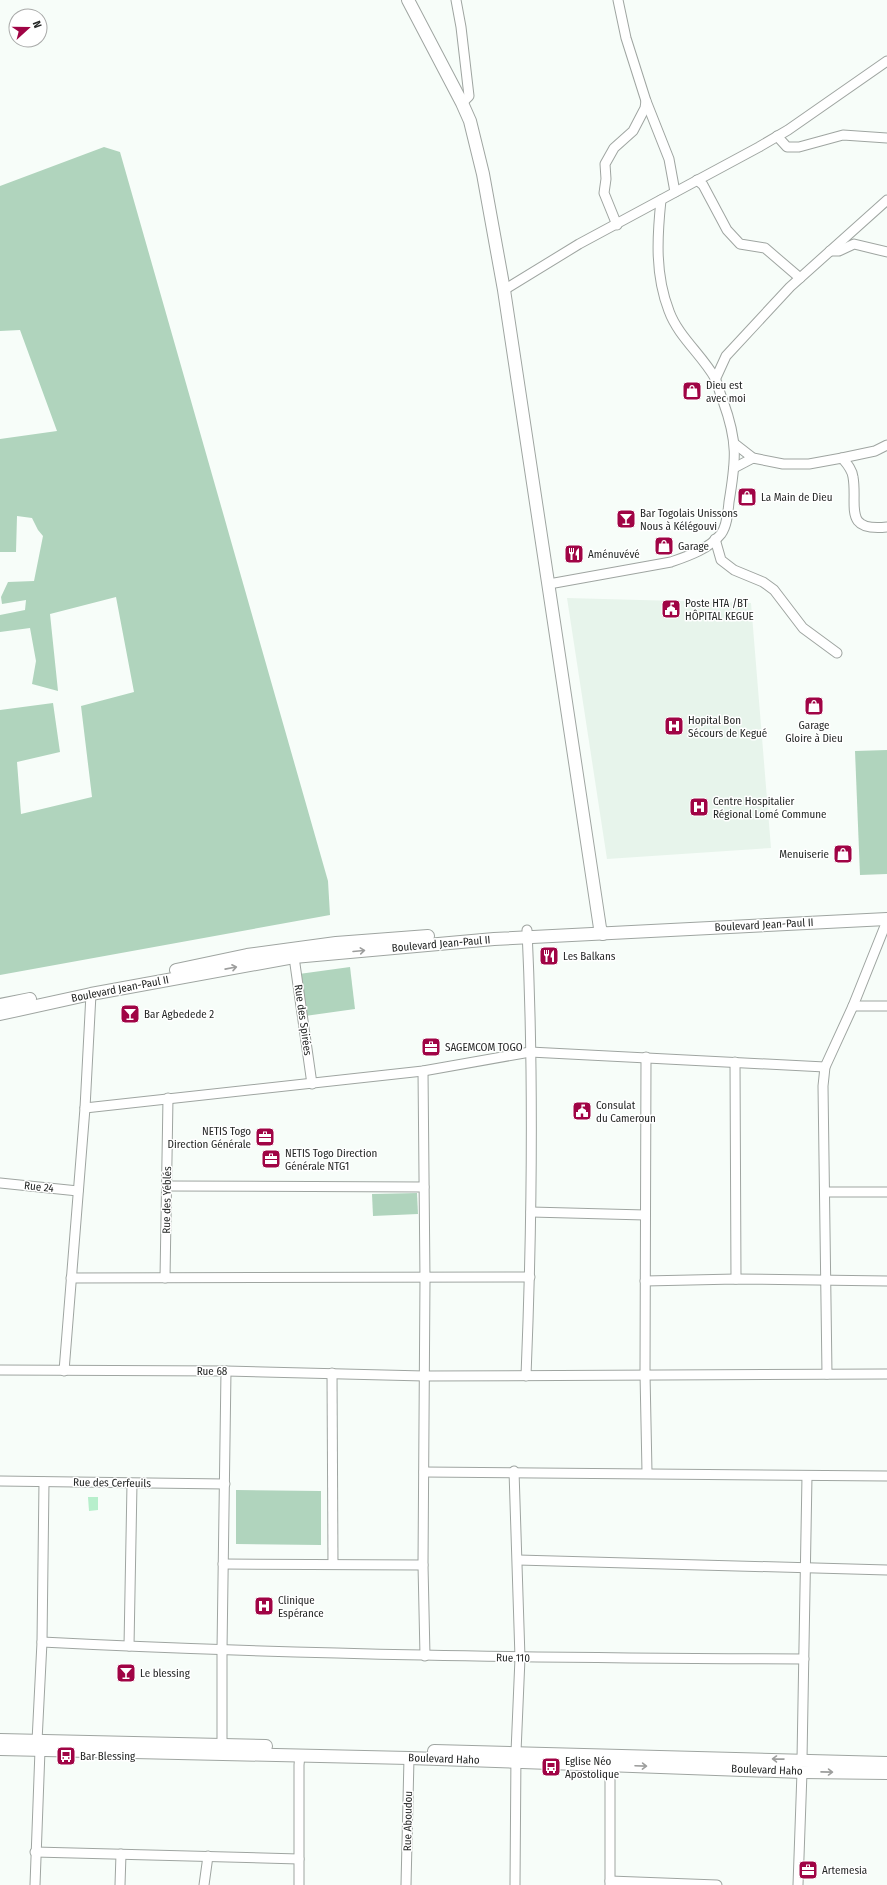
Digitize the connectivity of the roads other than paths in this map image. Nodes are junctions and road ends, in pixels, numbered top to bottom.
1 (408, 0) edge
2 (456, 0) edge
3 (618, 0) edge
4 (887, 61) edge
5 (646, 101) junction
6 (462, 103) junction
7 (776, 136) junction
8 (887, 138) edge
9 (697, 180) junction
10 (675, 192) junction
11 (661, 200) junction
12 (887, 200) edge
13 (617, 225) junction
14 (830, 251) junction
15 (887, 252) edge
16 (800, 278) junction
17 (504, 290) junction
18 (715, 380) junction
19 (735, 444) junction
20 (887, 445) edge
21 (753, 458) junction
22 (842, 458) junction
23 (734, 468) junction
24 (887, 527) edge
25 (715, 539) junction
26 (549, 584) junction
27 (837, 653) dead end
28 (887, 913) edge
29 (887, 920) edge
30 (601, 931) junction
31 (527, 934) junction
32 (294, 956) junction
33 (91, 994) junction
34 (0, 1005) edge
35 (853, 1006) junction
36 (887, 1006) edge
37 (0, 1014) edge
38 (530, 1052) junction
39 (646, 1057) junction
40 (735, 1062) junction
41 (825, 1068) junction
42 (423, 1071) junction
43 (312, 1084) junction
44 (168, 1098) junction
45 (85, 1108) junction
46 (0, 1183) edge
47 (168, 1186) junction
48 (424, 1187) junction
49 (78, 1191) junction
50 (825, 1192) junction
51 (887, 1192) edge
52 (531, 1212) junction
53 (645, 1215) junction
54 (425, 1277) junction
55 (530, 1277) junction
56 (71, 1278) junction
57 (165, 1278) junction
58 (736, 1279) junction
59 (826, 1280) junction
60 (645, 1281) junction
61 (887, 1281) edge
62 (0, 1370) edge
63 (64, 1371) junction
64 (226, 1371) junction
65 (332, 1373) junction
66 (645, 1374) junction
67 (827, 1374) junction
68 (887, 1374) edge
69 (424, 1376) junction
70 (526, 1376) junction
71 (514, 1471) junction
72 (424, 1472) junction
73 (647, 1472) junction
74 (806, 1476) junction
75 (887, 1476) edge
76 (0, 1481) edge
77 (44, 1482) junction
78 (132, 1484) junction
79 (225, 1484) junction
80 (518, 1560) junction
81 (223, 1564) junction
82 (333, 1564) junction
83 (423, 1565) junction
84 (804, 1568) junction
85 (887, 1570) edge
86 (42, 1642) junction
87 (129, 1646) junction
88 (222, 1649) junction
89 (425, 1656) junction
90 (520, 1658) junction
91 (804, 1660) junction
92 (0, 1740) edge
93 (39, 1746) junction
94 (0, 1749) edge
95 (222, 1749) junction
96 (300, 1755) junction
97 (516, 1757) junction
98 (410, 1758) junction
99 (802, 1759) junction
100 (887, 1763) edge
101 (610, 1765) junction
102 (802, 1772) junction
103 (887, 1773) edge
104 (35, 1852) junction
105 (121, 1854) junction
106 (208, 1856) junction
107 (299, 1859) junction
108 (610, 1883) edge
109 (35, 1885) edge
110 (120, 1885) edge
111 (204, 1885) edge
112 (299, 1885) edge
113 (406, 1885) edge
114 (515, 1885) edge
115 (717, 1885) edge
116 (798, 1885) edge

1 - 6 main road
2 - 6 street
3 - 5 street
4 - 7 street
5 - 10 street
5 - 13 street
6 - 17 main road
7 - 8 street
7 - 9 street
9 - 10 street
9 - 16 street
10 - 11 street
11 - 13 street
11 - 18 street
12 - 14 street
13 - 17 street
14 - 15 street
14 - 16 street
16 - 18 street
17 - 26 main road
18 - 19 street
19 - 21 street
19 - 23 street
20 - 22 street
21 - 22 street
21 - 23 street
22 - 24 street
23 - 25 street
25 - 26 street
25 - 27 street
26 - 30 main road
28 - 30 main road, Boulevard Jean-Paul II
29 - 30 main road, Boulevard Jean-Paul II
29 - 35 street
30 - 31 main road, Boulevard Jean-Paul II
32 -> 31 main road, Boulevard Jean-Paul II
31 - 34 main road, Boulevard Jean-Paul II
31 - 38 street
33 -> 32 main road, Boulevard Jean-Paul II
32 - 43 street, Rue des Spirées
33 - 37 main road, Boulevard Jean-Paul II
33 - 45 street
35 - 36 street
35 - 41 street
38 - 39 street
38 - 42 street
38 - 52 street
39 - 40 street
39 - 53 street
40 - 41 street
40 - 58 street
41 - 50 street
42 - 43 street
42 - 48 street
43 - 44 street
44 - 45 street
44 - 47 street, Rue des Yéblés
45 - 49 street
46 - 49 street, Rue 24
47 - 48 street
47 - 57 street, Rue des Yéblés
48 - 54 street
49 - 56 street
50 - 51 street
50 - 59 street
52 - 53 street
52 - 55 street
53 - 60 street
54 - 55 street
54 - 57 street
54 - 69 street
55 - 70 street
56 - 57 street
56 - 63 street
58 - 59 street
58 - 60 street
59 - 61 street
59 - 67 street
60 - 66 street
62 - 63 street, Rue 68
63 - 64 street, Rue 68
64 - 65 street, Rue 68
64 - 79 street
65 - 69 street, Rue 68
65 - 82 street
66 - 67 street, Rue 68
66 - 70 street, Rue 68
66 - 73 street
67 - 68 street, Rue 68
69 - 70 street, Rue 68
69 - 72 street
71 - 72 street
71 - 73 street
71 - 80 street
72 - 83 street
73 - 74 street
74 - 75 street
74 - 84 street
76 - 77 street, Rue des Cerfeuils
77 - 78 street, Rue des Cerfeuils
77 - 86 street
78 - 79 street, Rue des Cerfeuils
78 - 87 street
79 - 81 street
80 - 84 street
80 - 90 street
81 - 82 street
81 - 88 street
82 - 83 street
83 - 89 street
84 - 85 street
84 - 91 street
86 - 87 street, Rue 110
86 - 93 street
87 - 88 street, Rue 110
88 - 89 street, Rue 110
88 - 95 street
89 - 90 street, Rue 110
90 - 91 street, Rue 110
90 - 97 street
91 - 99 street
92 - 93 main road, Boulevard Haho
93 - 94 main road, Boulevard Haho
93 - 95 main road, Boulevard Haho
93 - 104 street
95 - 96 main road, Boulevard Haho
95 - 97 main road, Boulevard Haho
96 - 98 main road, Boulevard Haho
96 - 107 street
97 - 98 main road, Boulevard Haho
99 -> 97 main road, Boulevard Haho
97 - 101 main road, Boulevard Haho
97 - 114 street
98 - 113 street, Rue Aboudou
99 - 100 main road, Boulevard Haho
101 -> 102 main road, Boulevard Haho
101 - 108 street
102 -> 103 main road, Boulevard Haho
102 - 116 street
104 - 105 street
104 - 109 street
105 - 106 street
105 - 110 street
106 - 107 street
106 - 111 street
107 - 112 street
108 - 115 street

